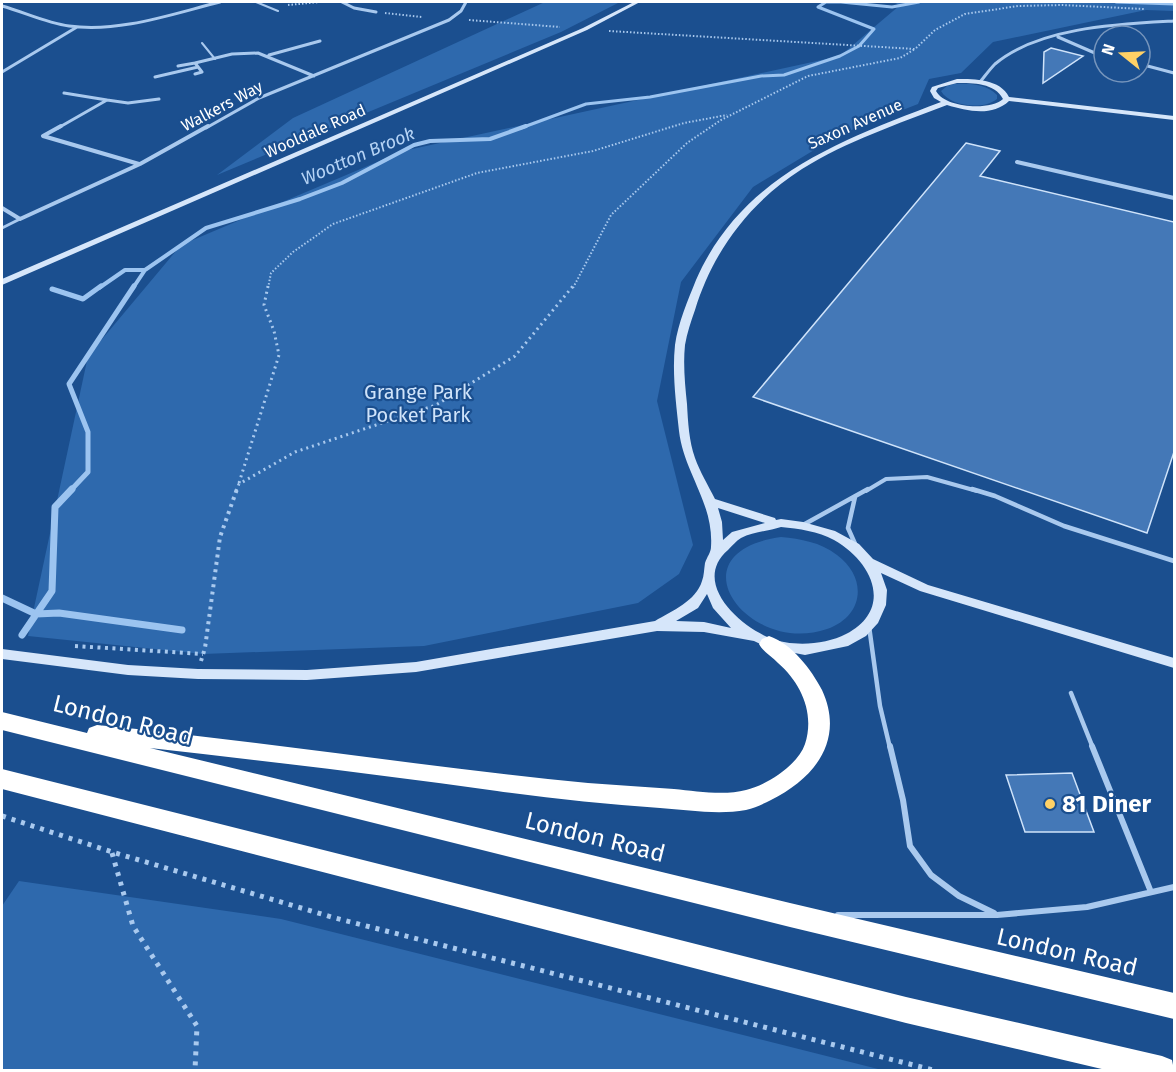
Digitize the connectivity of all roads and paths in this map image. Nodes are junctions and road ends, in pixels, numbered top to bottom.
1 (220, 2) edge
2 (256, 2) edge
3 (320, 2) edge
4 (342, 2) edge
5 (466, 2) edge
6 (637, 2) edge
7 (280, 4) dead end
8 (2, 6) edge
9 (12, 9) junction
10 (1152, 9) dead end
11 (361, 10) junction
12 (278, 11) dead end
13 (376, 12) joint
14 (2, 13) edge
15 (350, 14) dead end
16 (452, 18) junction
17 (1174, 21) edge
18 (78, 27) junction
19 (585, 29) junction
20 (1058, 37) junction
21 (320, 41) dead end
22 (202, 43) dead end
23 (915, 49) junction
24 (1092, 52) edge
25 (269, 55) junction
26 (215, 58) junction
27 (195, 63) junction
28 (178, 66) dead end
29 (198, 67) junction
30 (1152, 67) edge
31 (2, 72) edge
32 (1174, 73) edge
33 (195, 74) dead end
34 (314, 76) junction
35 (155, 77) dead end
36 (980, 82) junction
37 (64, 93) dead end
38 (159, 99) dead end
39 (1007, 99) junction
40 (107, 100) junction
41 (946, 103) junction
42 (731, 115) junction
43 (1174, 118) edge
44 (1017, 162) dead end
45 (140, 164) junction
46 (1174, 198) edge
47 (2, 208) edge
48 (20, 219) junction
49 (2, 228) edge
50 (2, 282) edge
51 (239, 484) junction
52 (855, 497) junction
53 (713, 502) junction
54 (781, 523) junction
55 (803, 525) junction
56 (717, 550) junction
57 (858, 550) junction
58 (1174, 561) edge
59 (870, 562) junction
60 (707, 584) junction
61 (657, 626) junction
62 (869, 627) junction
63 (760, 640) junction
64 (67, 645) dead end
65 (205, 648) dead end
66 (2, 654) edge
67 (203, 654) dead end
68 (1174, 663) edge
69 (1071, 693) dead end
70 (2, 721) edge
71 (36, 728) junction
72 (2, 780) edge
73 (2, 816) edge
74 (112, 852) junction
75 (1174, 887) edge
76 (1151, 892) junction
77 (790, 915) junction
78 (997, 915) junction
79 (1174, 1006) edge
80 (195, 1071) edge
81 (933, 1071) edge
82 (1162, 1071) edge

1 - 18 street
2 - 12 lane
3 - 7 path
4 - 11 street
5 - 16 street, Walkers Way
6 - 19 street, Wooldale Road
8 - 9 street
9 - 14 street
9 - 18 street
10 - 23 path
11 - 13 street
11 - 15 street
13 - 16 path
16 - 19 path
16 - 34 street, Walkers Way
17 - 20 street
18 - 31 street
19 - 23 path
19 - 50 street, Wooldale Road
20 - 24 street
20 - 36 street
21 - 25 street
22 - 26 lane
23 - 42 path
25 - 26 street
25 - 34 street
26 - 27 street
27 - 28 street
27 - 29 street
29 - 33 street
29 - 35 street
30 - 32 street
34 - 45 street, Walkers Way
36 - 39 street
36 - 41 street
37 - 40 street
38 - 40 street
39 - 41 street
39 - 43 street
40 - 45 street
41 - 53 street, Saxon Avenue
42 - 51 path
42 - 51 path
44 - 46 street
45 - 48 street, Walkers Way
47 - 48 street
48 - 49 lane
51 - 65 path
52 - 55 lane
52 - 57 lane
52 - 58 lane
53 - 54 street
53 - 56 street, Saxon Avenue
54 - 55 street
54 - 56 street
55 - 57 street
56 - 60 street
57 - 59 street
59 - 62 street
59 - 68 street
60 - 61 street
60 - 63 street
61 - 63 street
61 - 66 street
62 - 63 street
62 - 78 lane
63 - 71 highway
64 - 67 path
69 - 76 lane
70 - 71 highway, London Road
71 - 77 highway, London Road
72 - 82 highway
73 - 74 path
74 - 80 path
74 - 81 path
75 - 76 lane
76 - 78 lane
77 - 78 lane
77 - 79 highway, London Road

